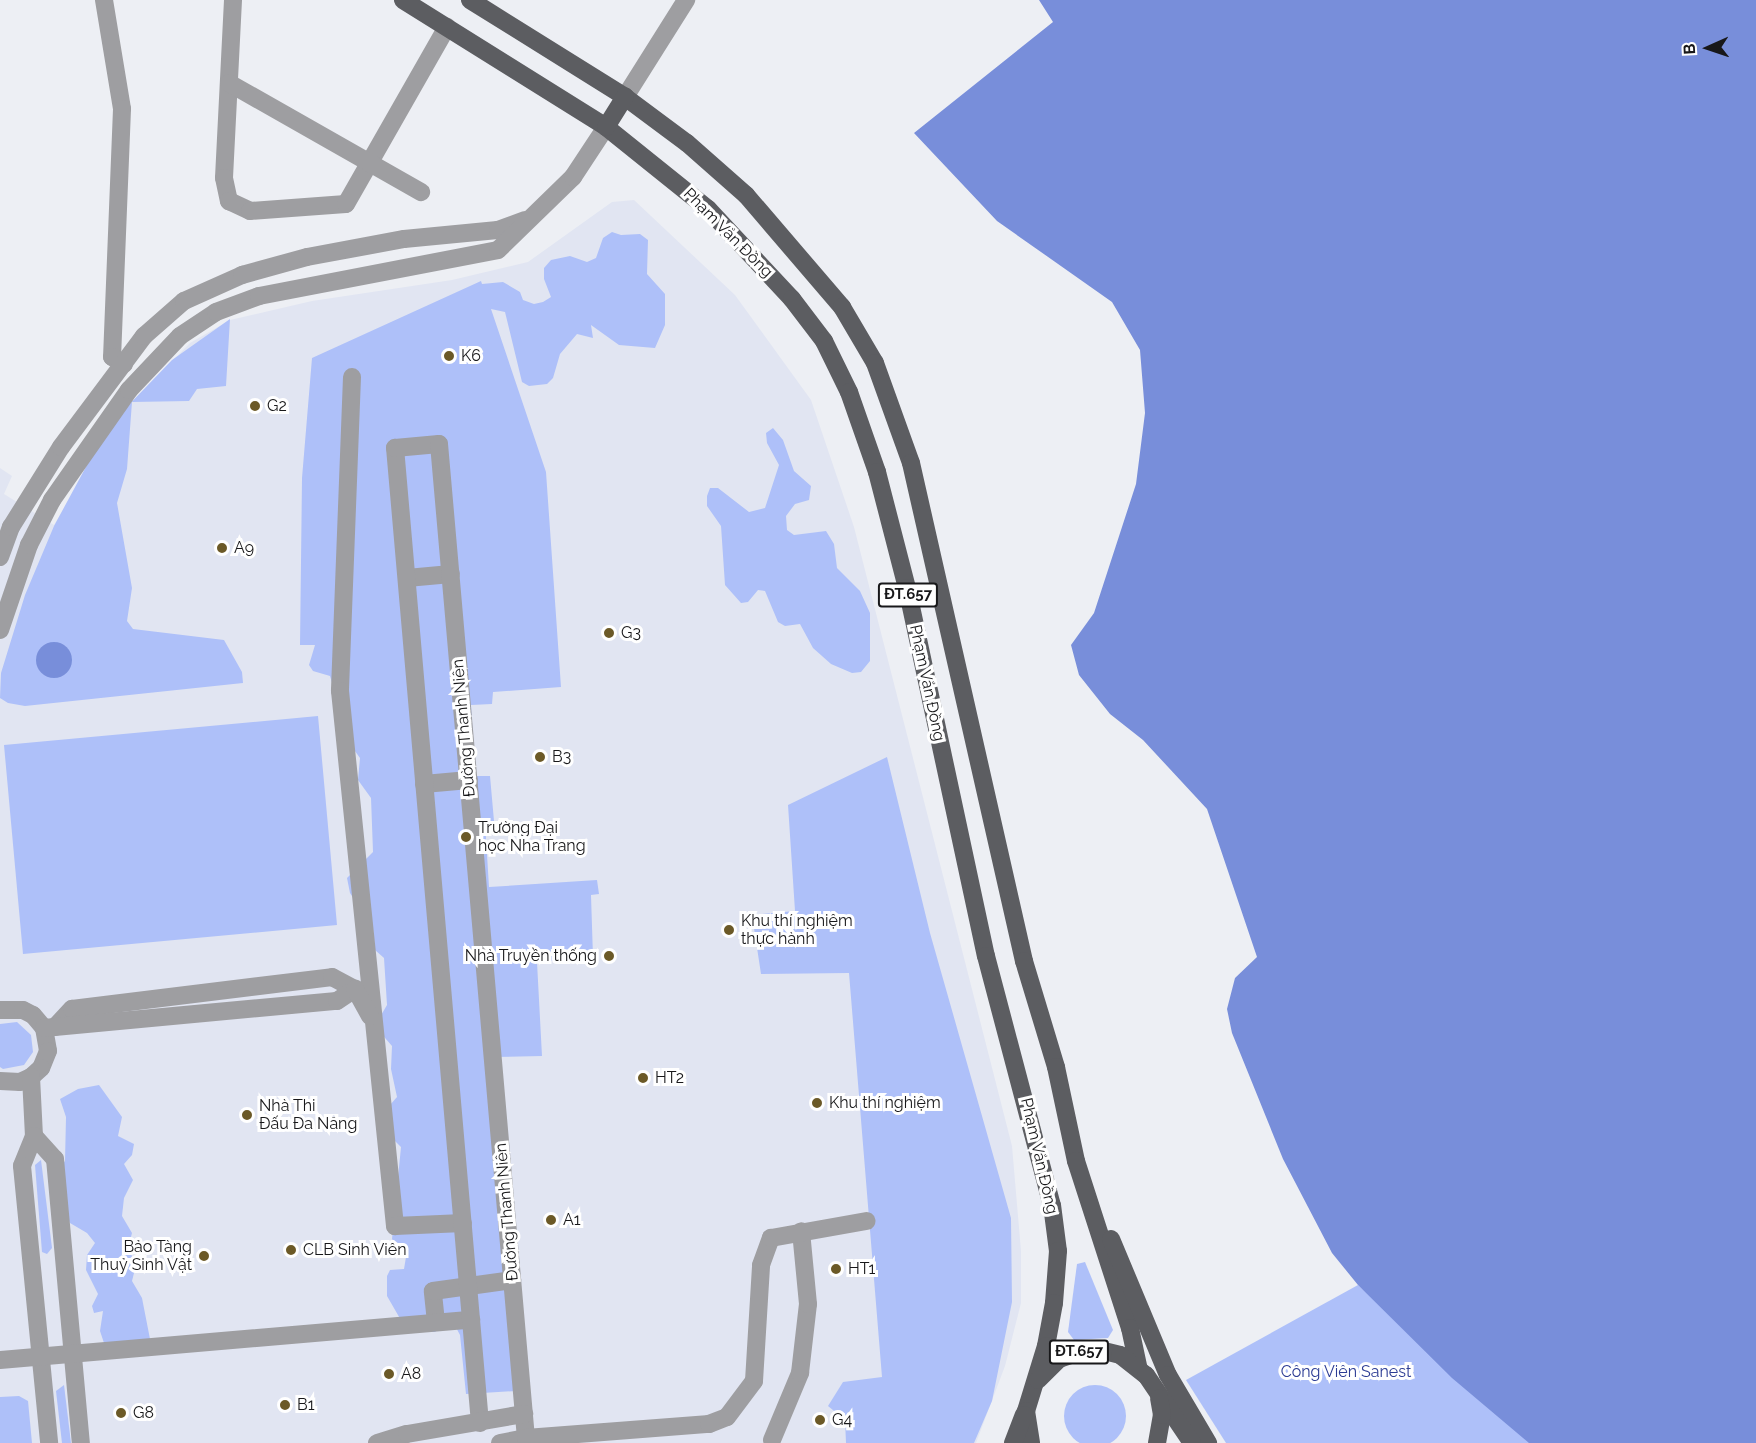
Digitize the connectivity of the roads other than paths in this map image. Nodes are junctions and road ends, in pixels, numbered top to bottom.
1 (104, 0) edge
2 (234, 0) edge
3 (403, 0) edge
4 (470, 0) edge
5 (687, 0) edge
6 (447, 27) junction
7 (229, 83) junction
8 (625, 97) junction
9 (606, 128) junction
10 (369, 163) junction
11 (421, 192) dead end
12 (535, 216) junction
13 (404, 239) junction
14 (407, 265) junction
15 (144, 336) junction
16 (161, 354) junction
17 (124, 364) junction
18 (352, 377) dead end
19 (61, 447) junction
20 (81, 459) junction
21 (0, 557) edge
22 (451, 574) junction
23 (407, 578) junction
24 (6, 585) edge
25 (0, 630) edge
26 (469, 780) junction
27 (424, 784) junction
28 (0, 1010) edge
29 (374, 1023) junction
30 (50, 1027) junction
31 (1056, 1067) junction
32 (31, 1077) junction
33 (0, 1081) edge
34 (34, 1136) junction
35 (866, 1221) dead end
36 (463, 1223) junction
37 (801, 1231) junction
38 (64, 1261) junction
39 (31, 1263) junction
40 (512, 1280) junction
41 (469, 1289) junction
42 (471, 1320) junction
43 (436, 1322) junction
44 (72, 1355) junction
45 (39, 1357) junction
46 (0, 1360) edge
47 (1138, 1367) junction
48 (1032, 1390) junction
49 (1158, 1396) junction
50 (1026, 1411) junction
51 (524, 1414) junction
52 (480, 1423) junction
53 (526, 1437) junction
54 (772, 1440) dead end
55 (384, 1442) edge
56 (49, 1443) edge
57 (81, 1443) edge
58 (500, 1443) edge
59 (1013, 1443) edge
60 (1031, 1443) edge
61 (1157, 1443) edge
62 (1192, 1443) edge
63 (1208, 1443) edge

1 - 17 street
2 - 7 street
3 - 6 main road, Phạm Văn Đồng / ĐT.657
4 - 8 main road, Phạm Văn Đồng / ĐT.657
5 - 8 street
6 - 9 main road, Phạm Văn Đồng / ĐT.657
6 - 10 street
7 - 10 street
7 - 10 street
8 - 9 main road
8 - 31 main road, Phạm Văn Đồng / ĐT.657
9 - 12 street
9 - 48 main road, Phạm Văn Đồng / ĐT.657
10 - 11 street
12 - 13 street
12 - 14 street
13 - 14 street
13 - 15 street
14 - 16 street
15 - 16 street
15 - 17 street
16 - 20 street
17 - 19 street
18 - 29 street
19 - 20 street
19 - 21 street
20 - 24 street
22 - 23 street
22 - 23 street, Đường Thanh Niên
22 - 26 street, Đường Thanh Niên
23 - 27 street
24 - 25 street
26 - 27 street
26 - 40 street, Đường Thanh Niên
27 - 36 street
28 - 30 street
29 - 30 street
29 - 36 street
30 - 32 street
31 - 47 main road, Phạm Văn Đồng / ĐT.657
31 - 63 main road
32 - 33 street
32 - 34 street
34 - 38 street
34 - 39 street
35 - 37 street
36 - 41 street
37 - 53 street
37 - 54 street
38 - 39 street
38 - 44 street
39 - 45 street
40 - 41 street
40 - 51 street, Đường Thanh Niên
41 - 42 street
41 - 43 street
42 - 43 street
42 - 52 street
43 - 44 street
44 - 45 street
44 - 57 street
45 - 46 street
45 - 56 street
47 - 48 main road, Phạm Văn Đồng / ĐT.657
47 - 49 main road, Phạm Văn Đồng / ĐT.657
48 - 50 main road, Phạm Văn Đồng / ĐT.657
49 - 61 main road
49 - 62 main road, Phạm Văn Đồng / ĐT.657
50 - 59 main road
50 - 60 main road, Phạm Văn Đồng / ĐT.657
51 - 52 street
51 - 53 street, Đường Thanh Niên
52 - 55 street
53 - 58 street

